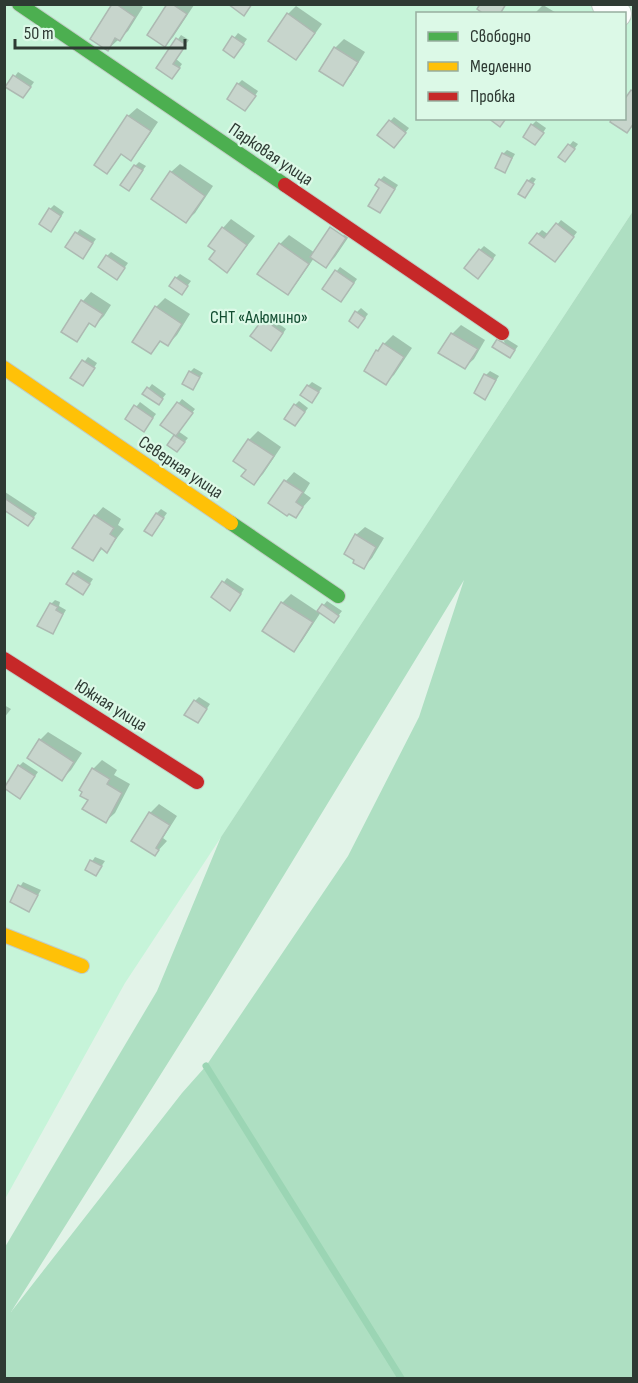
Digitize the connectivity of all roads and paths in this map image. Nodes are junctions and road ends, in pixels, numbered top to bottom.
1 (19, 4) edge
2 (502, 333) dead end
3 (4, 368) edge
4 (338, 596) dead end
5 (4, 659) edge
6 (197, 782) dead end
7 (4, 935) edge
8 (82, 966) dead end

1 - 2 street, Парковая улица
3 - 4 street, Северная улица
5 - 6 street, Южная улица
7 - 8 street

